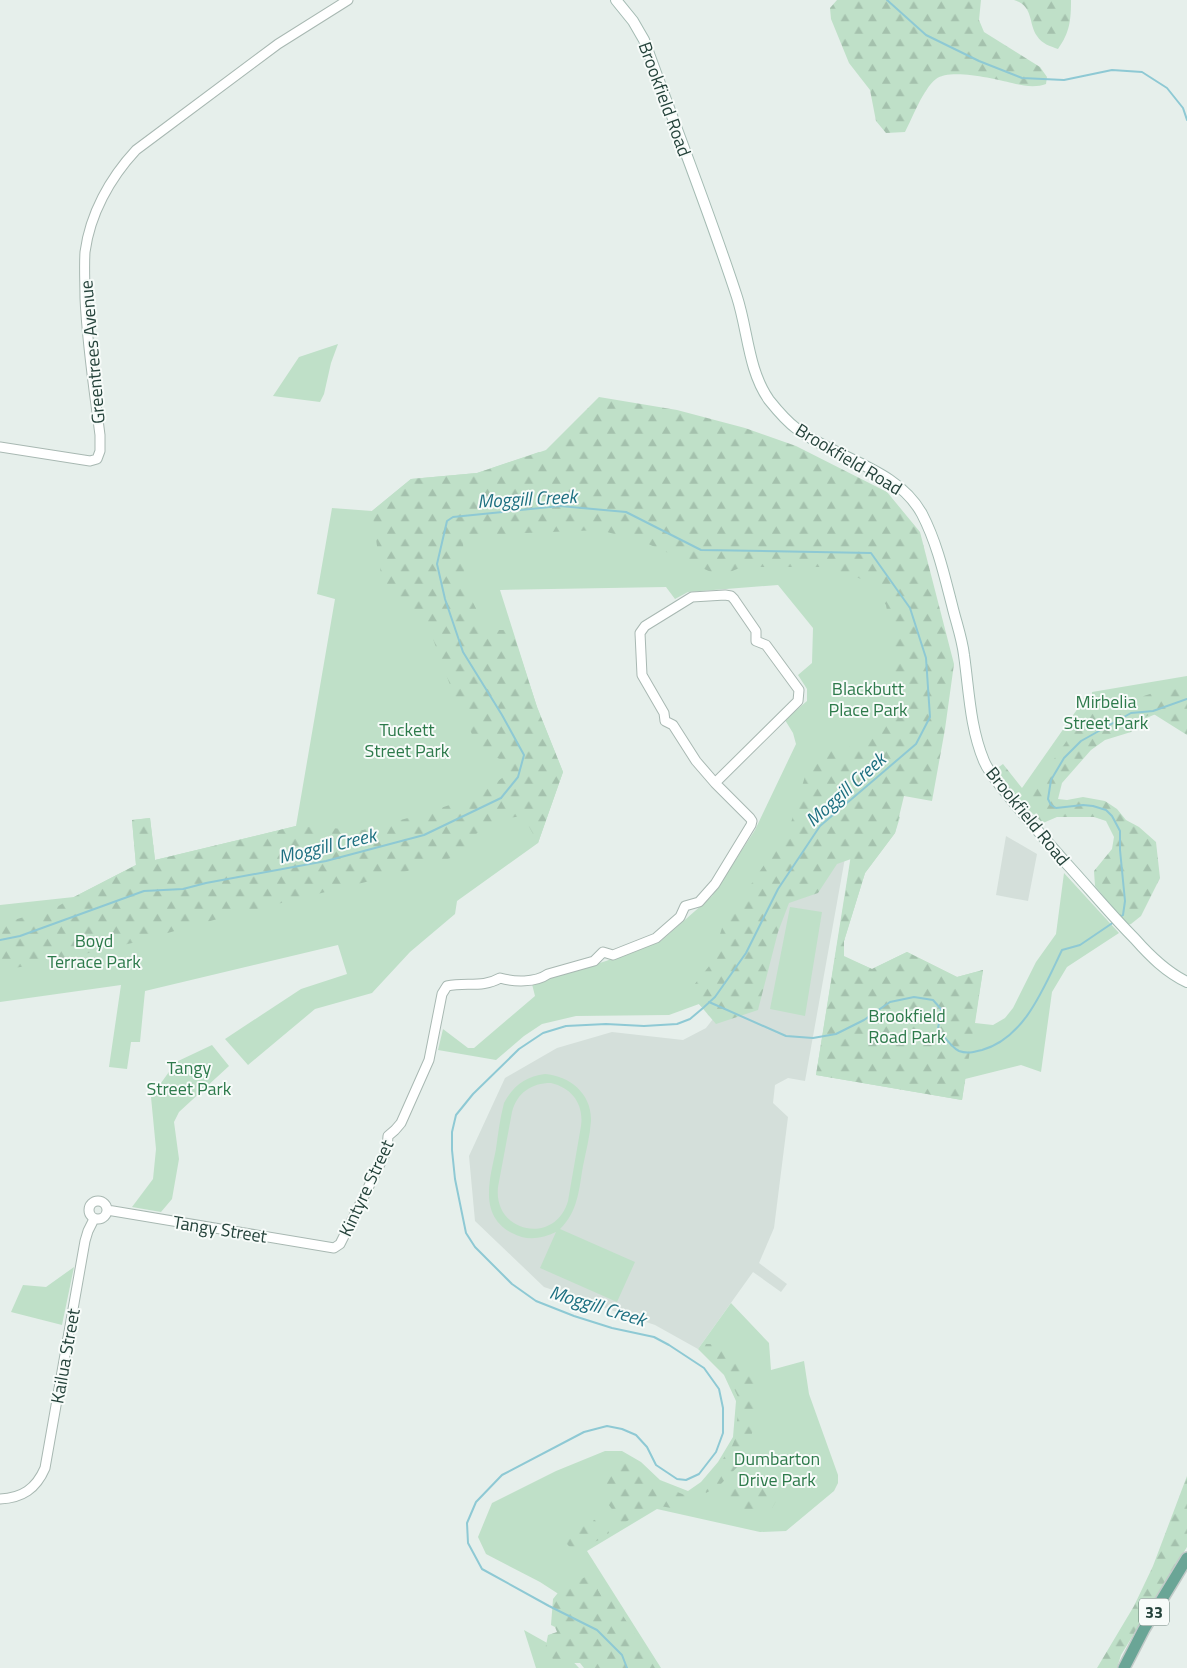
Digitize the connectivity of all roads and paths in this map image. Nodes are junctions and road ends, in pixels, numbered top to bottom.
1 (348, 0) edge
2 (616, 0) edge
3 (0, 446) edge
4 (715, 783) junction
5 (1187, 982) edge
6 (107, 1210) junction
7 (94, 1219) junction
8 (334, 1248) joint
9 (0, 1498) edge
10 (1187, 1558) edge
11 (1124, 1668) edge

1 - 3 street, Greentrees Avenue
2 - 5 main road, Brookfield Road
4 - 4 street
4 - 8 street, Kintyre Street
6 - 7 street
6 - 7 street, Kailua Street
6 - 8 street, Tangy Street
7 - 9 street, Kailua Street
10 - 11 main road, 33

